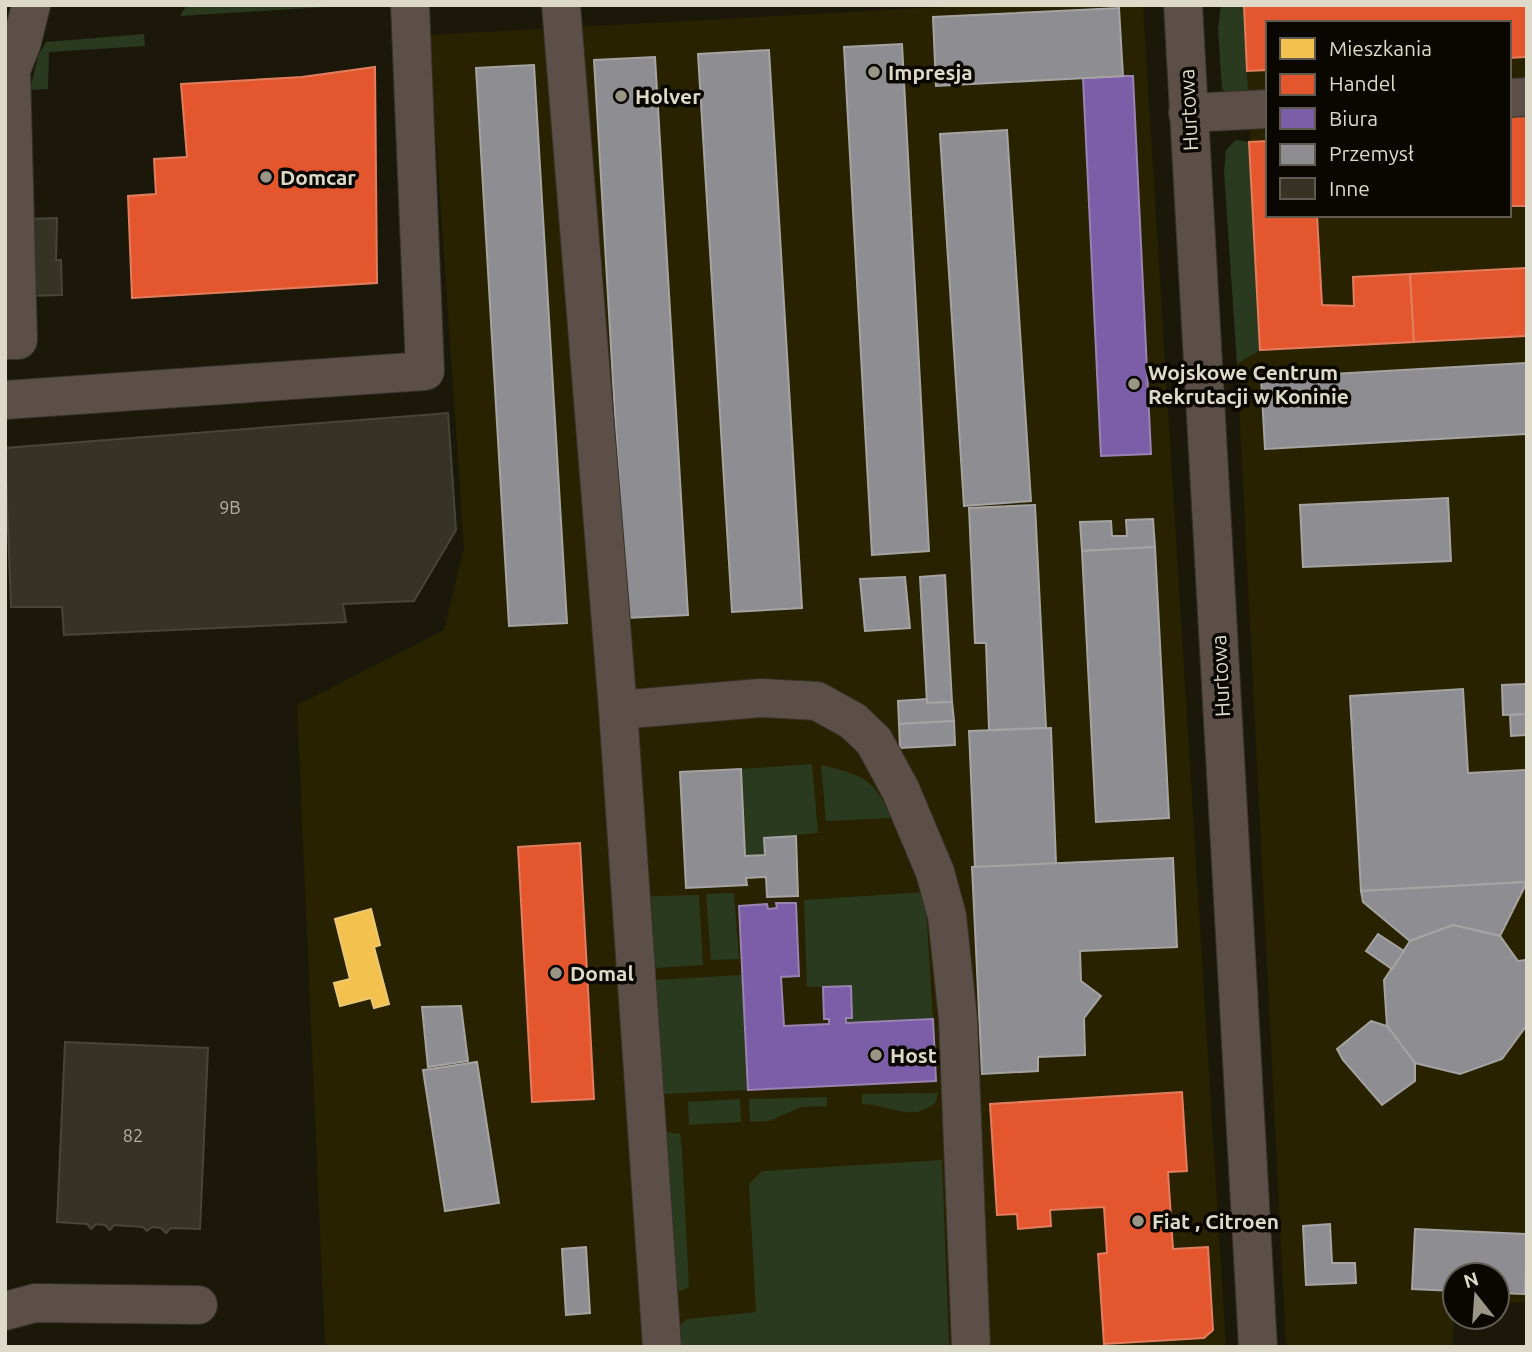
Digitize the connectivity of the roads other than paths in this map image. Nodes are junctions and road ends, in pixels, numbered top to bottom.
1 (25, 5) edge
2 (31, 5) edge
3 (410, 5) edge
4 (561, 5) edge
5 (1183, 5) edge
6 (5, 12) edge
7 (1266, 109) edge
8 (1188, 113) junction
9 (9, 146) edge
10 (5, 340) edge
11 (5, 400) edge
12 (618, 710) junction
13 (198, 1305) dead end
14 (5, 1311) edge
15 (662, 1347) edge
16 (971, 1347) edge
17 (1258, 1347) edge

1 - 6 street
2 - 9 street
3 - 11 street
4 - 12 street
5 - 8 street, Hurtowa
7 - 8 street
8 - 17 street, Hurtowa
9 - 10 street
12 - 15 street
12 - 16 street
13 - 14 street

